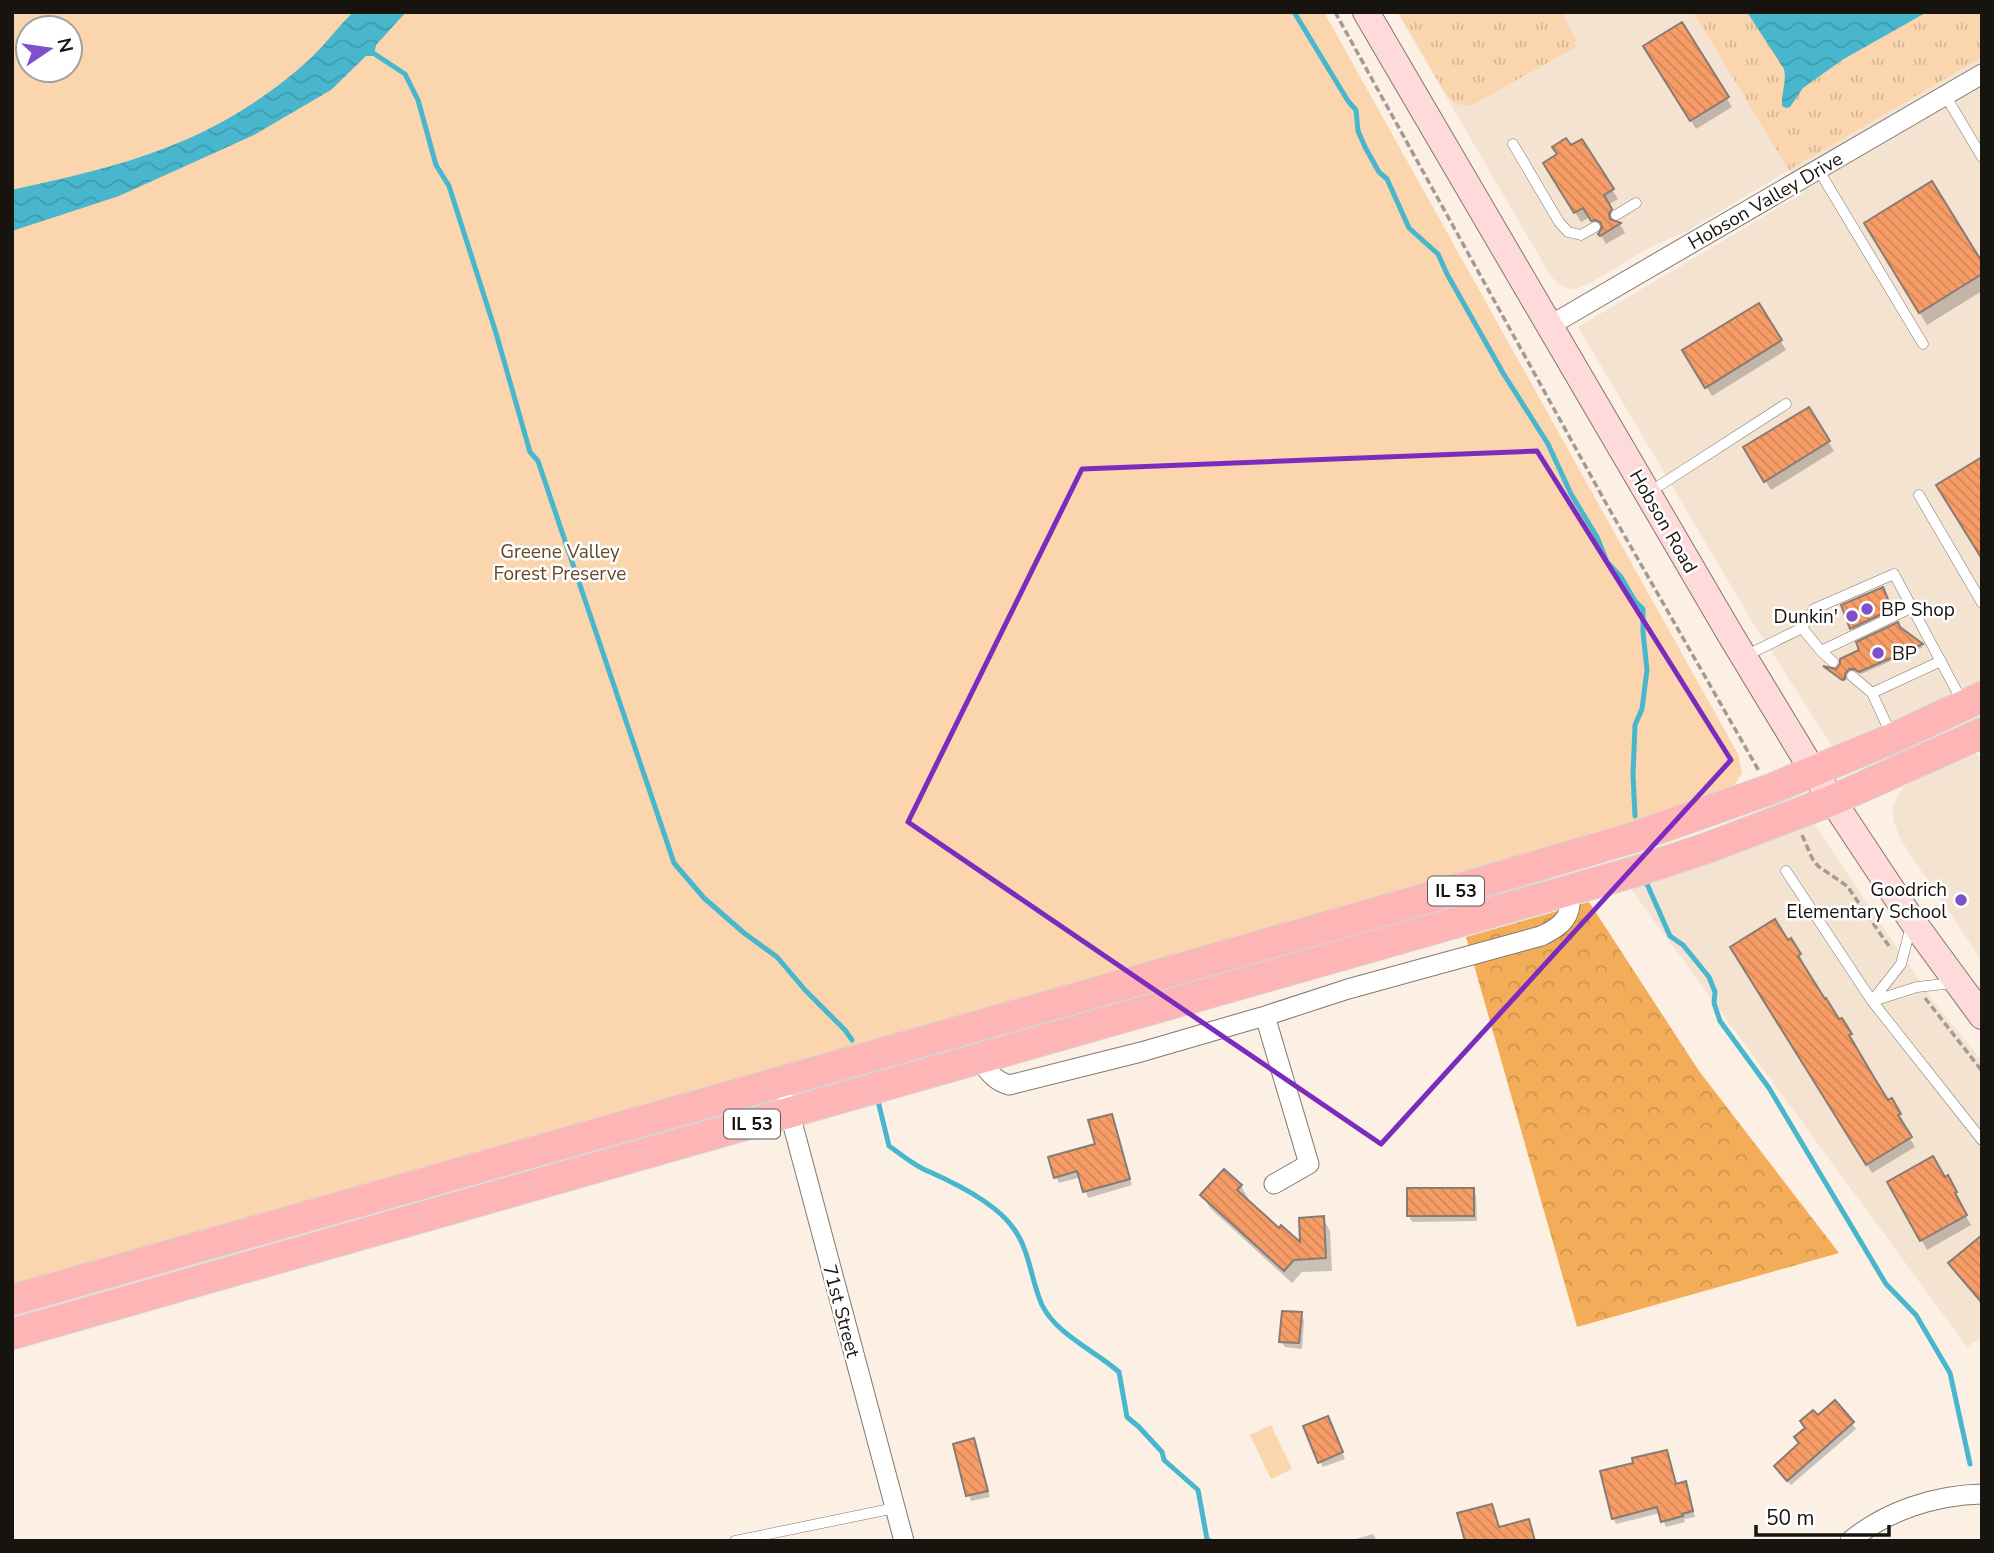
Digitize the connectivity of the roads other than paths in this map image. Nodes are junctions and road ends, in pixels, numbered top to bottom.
1 (1366, 12) edge
2 (1982, 74) edge
3 (1945, 95) junction
4 (1513, 144) dead end
5 (1982, 157) edge
6 (1818, 169) junction
7 (1636, 203) dead end
8 (1616, 215) dead end
9 (1595, 227) dead end
10 (1549, 326) junction
11 (1923, 344) dead end
12 (1786, 404) dead end
13 (1648, 493) junction
14 (1919, 495) dead end
15 (1982, 603) edge
16 (1913, 607) junction
17 (1802, 628) junction
18 (1821, 651) junction
19 (1743, 657) junction
20 (1941, 661) junction
21 (1833, 662) dead end
22 (1852, 676) dead end
23 (1872, 693) junction
24 (1973, 701) edge
25 (1982, 733) edge
26 (1893, 738) junction
27 (1813, 771) junction
28 (1833, 800) junction
29 (1786, 871) dead end
30 (1570, 891) junction
31 (1913, 922) junction
32 (1955, 983) junction
33 (1872, 1001) junction
34 (1265, 1016) junction
35 (1982, 1016) edge
36 (979, 1059) junction
37 (782, 1082) junction
38 (789, 1113) junction
39 (1982, 1140) edge
40 (1274, 1184) dead end
41 (12, 1300) edge
42 (12, 1334) edge
43 (1982, 1494) edge
44 (895, 1508) junction
45 (735, 1541) edge
46 (904, 1541) edge
47 (1850, 1541) edge

1 - 10 main road, Hobson Road
2 - 3 street, Hobson Valley Drive
3 - 5 lane
3 - 6 street, Hobson Valley Drive
4 - 9 lane
6 - 10 street, Hobson Valley Drive
6 - 11 lane
7 - 8 lane
10 - 13 main road, Hobson Road
12 - 13 lane
13 - 19 main road, Hobson Road
14 - 15 lane
16 - 17 lane
16 - 18 lane
16 - 20 lane
17 - 18 lane
17 - 19 lane
18 - 21 lane
19 - 27 main road, Hobson Road
20 - 23 lane
20 - 24 lane
22 - 23 lane
23 - 26 lane
24 - 26 main road, IL 53
25 - 28 main road, IL 53
26 - 27 main road, IL 53
27 - 28 main road, Hobson Road
27 - 37 main road, IL 53
28 - 30 main road, IL 53
28 - 31 main road, Hobson Road
29 - 33 lane
30 - 34 street
30 - 36 main road, IL 53
31 - 32 main road, Hobson Road
31 - 33 lane
32 - 33 lane
32 - 35 main road, Hobson Road
33 - 39 lane
34 - 36 street
34 - 40 street
36 - 38 main road, IL 53
37 - 38 street, 71st Street
37 - 41 main road, IL 53
38 - 42 main road, IL 53
38 - 44 street, 71st Street
43 - 47 street
44 - 45 lane
44 - 46 street, 71st Street

